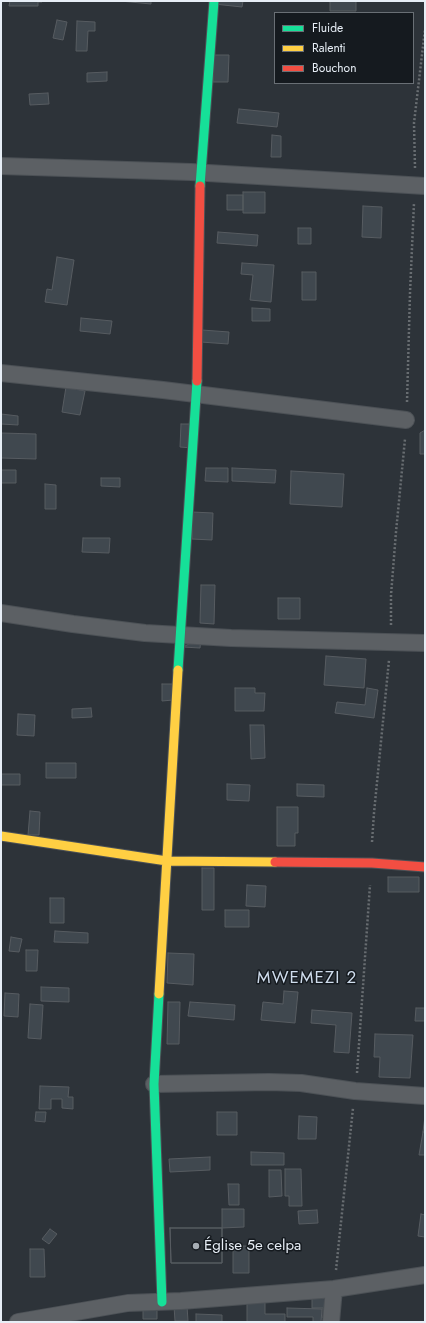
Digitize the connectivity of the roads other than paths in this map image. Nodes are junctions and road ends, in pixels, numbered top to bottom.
1 (214, 1) edge
2 (1, 166) edge
3 (200, 172) junction
4 (425, 186) edge
5 (1, 373) edge
6 (197, 394) junction
7 (406, 420) dead end
8 (1, 613) edge
9 (180, 635) junction
10 (425, 643) edge
11 (1, 836) edge
12 (167, 861) junction
13 (425, 867) edge
14 (154, 1084) junction
15 (425, 1096) edge
16 (425, 1275) edge
17 (334, 1289) junction
18 (162, 1302) junction
19 (58, 1319) edge
20 (18, 1322) edge
21 (331, 1322) edge

1 - 3 street
2 - 3 street
3 - 4 street
3 - 6 street
5 - 6 street
6 - 7 street
6 - 9 street
8 - 9 street
9 - 10 street
9 - 12 street
11 - 12 street
12 - 13 street
12 - 14 street
14 - 15 street
14 - 18 street
16 - 17 street
17 - 18 street
17 - 21 street
18 - 19 street
19 - 20 street

